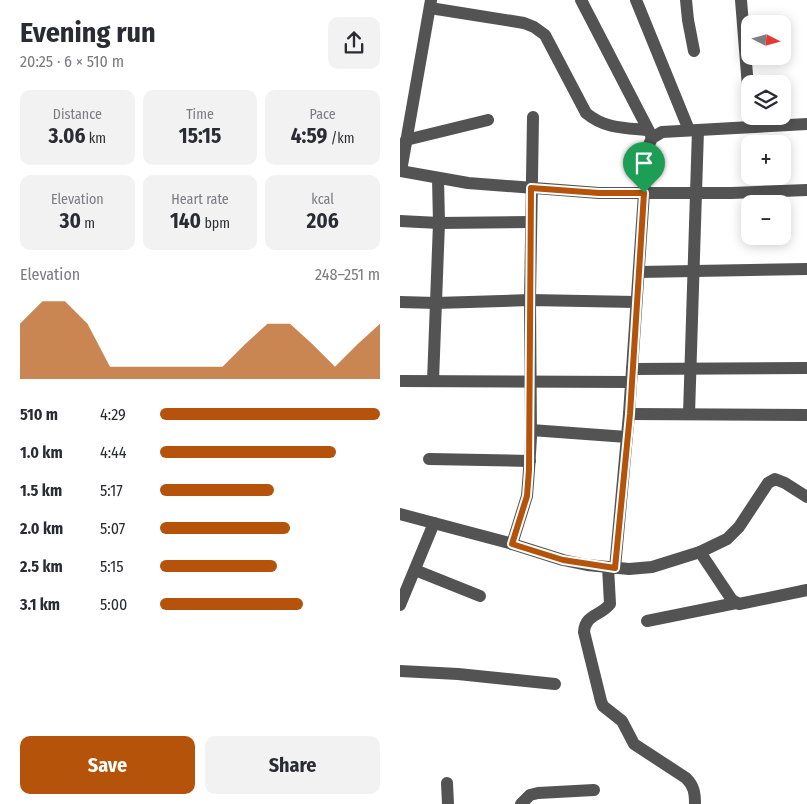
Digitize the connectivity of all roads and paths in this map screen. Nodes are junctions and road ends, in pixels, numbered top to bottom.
1 (581, 0) edge
2 (636, 0) edge
3 (686, 0) edge
4 (742, 0) edge
5 (430, 4) edge
6 (694, 50) dead end
7 (747, 75) edge
8 (533, 117) dead end
9 (488, 120) dead end
10 (741, 123) edge
11 (791, 123) edge
12 (807, 124) edge
13 (694, 130) junction
14 (650, 134) junction
15 (406, 140) junction
16 (400, 171) edge
17 (438, 178) junction
18 (531, 188) junction
19 (807, 190) edge
20 (644, 193) junction
21 (696, 193) junction
22 (400, 221) edge
23 (531, 222) junction
24 (439, 223) junction
25 (807, 269) edge
26 (638, 272) junction
27 (694, 272) junction
28 (530, 300) junction
29 (400, 302) edge
30 (636, 302) junction
31 (436, 303) junction
32 (807, 368) edge
33 (690, 369) junction
34 (632, 376) junction
35 (400, 381) edge
36 (433, 381) junction
37 (530, 382) junction
38 (630, 414) junction
39 (689, 414) junction
40 (807, 415) edge
41 (531, 430) junction
42 (627, 436) junction
43 (429, 459) dead end
44 (530, 461) junction
45 (807, 497) edge
46 (400, 514) edge
47 (434, 523) junction
48 (512, 544) junction
49 (700, 552) junction
50 (611, 568) junction
51 (415, 570) junction
52 (807, 590) edge
53 (480, 596) dead end
54 (736, 603) junction
55 (400, 605) edge
56 (647, 621) dead end
57 (400, 671) edge
58 (555, 684) dead end
59 (447, 783) dead end
60 (594, 790) dead end
61 (448, 804) edge
62 (521, 804) edge
63 (695, 804) edge

1 - 14 street
2 - 13 street
3 - 6 street
4 - 7 street
5 - 14 street
5 - 15 street
8 - 18 street
9 - 15 street
10 - 13 street
11 - 12 street
13 - 14 street
13 - 21 street
14 - 20 street
15 - 16 street
16 - 17 street
17 - 18 street
17 - 24 street
18 - 20 street
18 - 23 street
19 - 21 street
20 - 21 street
20 - 26 street
21 - 27 street
22 - 24 street
23 - 24 street
23 - 28 street
24 - 31 street
25 - 27 street
26 - 27 street
26 - 30 street
27 - 33 street
28 - 30 street
28 - 31 street
28 - 37 street
29 - 31 street
30 - 34 street
31 - 36 street
32 - 33 street
33 - 34 street
33 - 39 street
34 - 37 street
34 - 38 street
35 - 36 street
36 - 37 street
37 - 41 street
38 - 39 street
38 - 42 street
39 - 40 street
41 - 42 street
41 - 44 street
42 - 50 street
43 - 44 street
44 - 48 street
45 - 49 street
46 - 47 street
47 - 48 street
47 - 51 street
48 - 50 street
49 - 50 street
49 - 54 street
50 - 63 street
51 - 53 street
51 - 55 street
52 - 54 street
54 - 56 street
57 - 58 street
59 - 61 street
60 - 62 street

